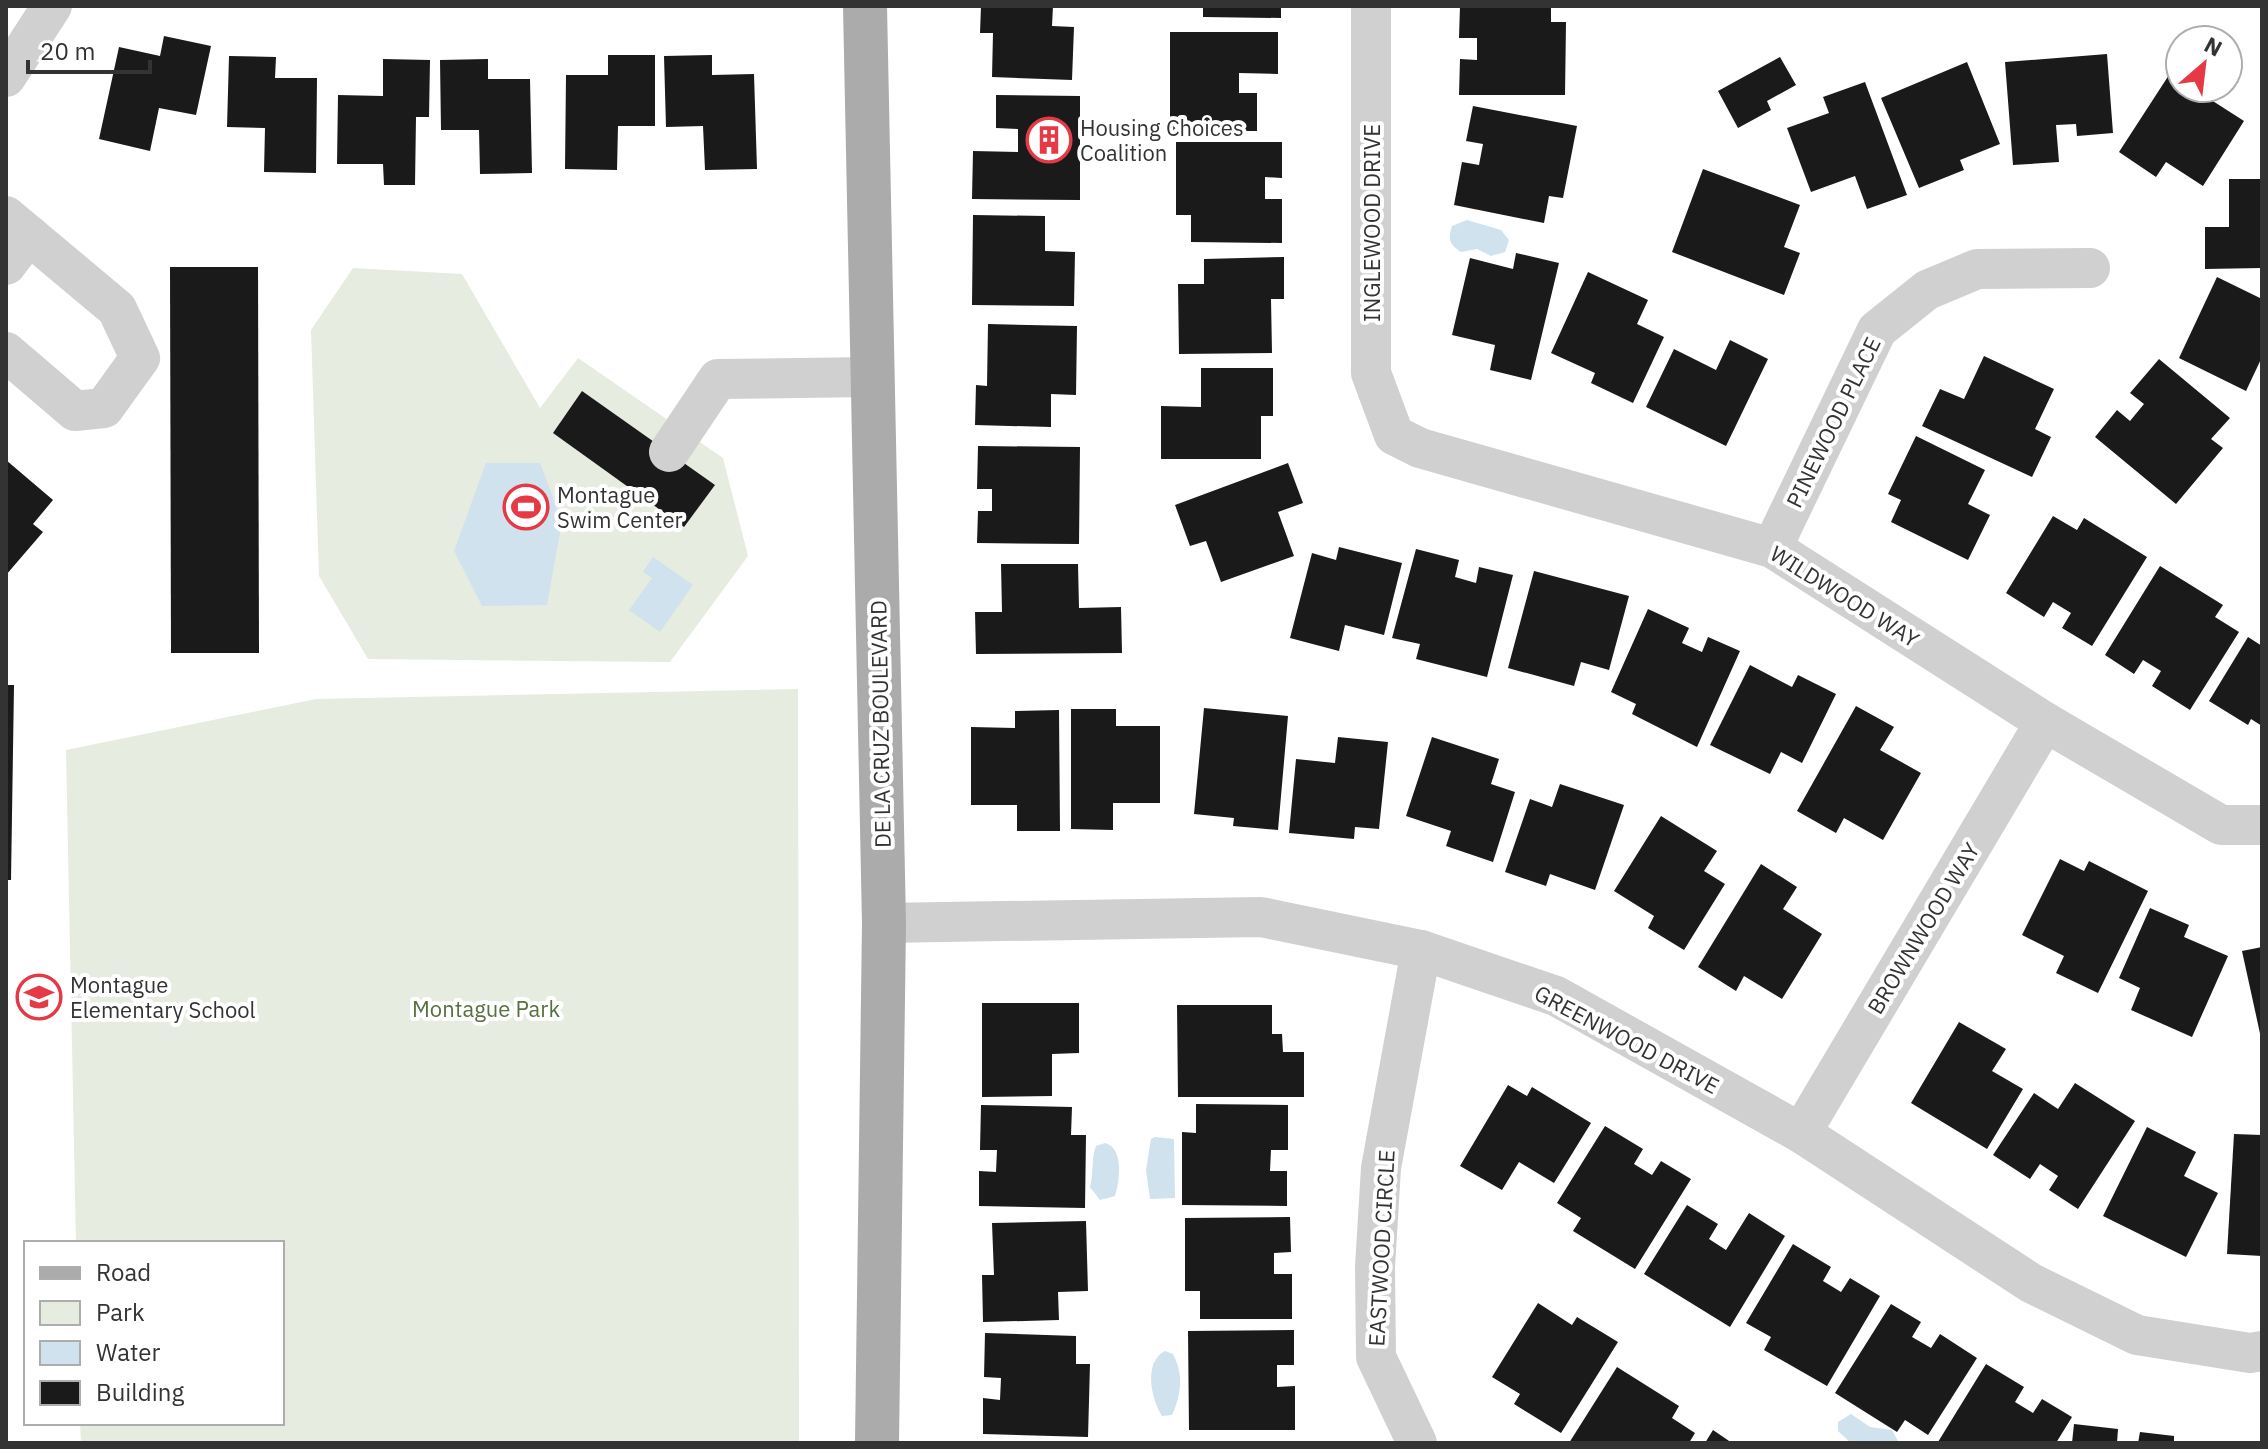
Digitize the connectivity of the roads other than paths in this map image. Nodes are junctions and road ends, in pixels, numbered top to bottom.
1 (52, 6) edge
2 (865, 6) edge
3 (1371, 6) edge
4 (6, 77) edge
5 (14, 239) edge
6 (2090, 268) dead end
7 (6, 352) edge
8 (873, 377) junction
9 (1394, 435) joint
10 (669, 452) dead end
11 (1772, 548) junction
12 (2045, 722) junction
13 (2262, 825) edge
14 (884, 923) junction
15 (1421, 950) junction
16 (1801, 1133) junction
17 (2262, 1351) edge
18 (877, 1443) edge
19 (1417, 1443) edge

1 - 4 street
2 - 8 main road, DE LA CRUZ BOULEVARD
3 - 9 street, INGLEWOOD DRIVE
5 - 7 street
6 - 11 street, PINEWOOD PLACE
8 - 10 street
8 - 14 main road, DE LA CRUZ BOULEVARD
9 - 11 street, WILDWOOD WAY
11 - 12 street, WILDWOOD WAY
12 - 13 street, WILDWOOD WAY
12 - 16 street, BROWNWOOD WAY
14 - 15 street, GREENWOOD DRIVE
14 - 18 main road, DE LA CRUZ BOULEVARD
15 - 16 street, GREENWOOD DRIVE
15 - 19 street, EASTWOOD CIRCLE
16 - 17 street, GREENWOOD DRIVE

